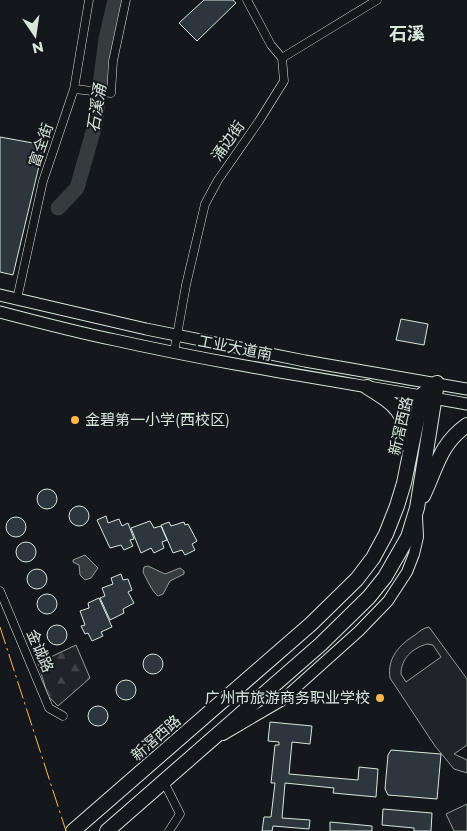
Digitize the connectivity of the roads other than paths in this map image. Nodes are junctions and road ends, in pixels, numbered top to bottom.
1 (89, 0) edge
2 (126, 0) edge
3 (247, 0) edge
4 (377, 0) edge
5 (282, 58) junction
6 (74, 89) junction
7 (0, 295) edge
8 (17, 299) junction
9 (0, 312) edge
10 (178, 336) junction
11 (174, 352) junction
12 (438, 383) junction
13 (367, 387) junction
14 (467, 389) edge
15 (429, 397) junction
16 (467, 404) edge
17 (467, 409) edge
18 (467, 425) edge
19 (411, 457) junction
20 (417, 508) junction
21 (362, 574) junction
22 (378, 587) junction
23 (0, 591) edge
24 (63, 716) dead end
25 (211, 742) junction
26 (164, 782) junction
27 (73, 831) edge
28 (108, 831) edge
29 (170, 831) edge

1 - 6 street, 富全街
2 - 6 street
3 - 5 street
4 - 5 street
5 - 10 street, 涌边街
6 - 8 street, 富全街
7 - 8 main road
8 - 10 main road
9 - 11 main road, 工业大道南
10 - 11 street, 涌边街
10 - 12 main road
11 - 13 main road, 工业大道南
12 - 14 main road
12 - 15 highway, 新滘西路
13 - 15 main road, 工业大道南
13 - 19 highway
15 - 16 main road, 工业大道南
15 - 17 main road
15 - 19 highway, 新滘西路
15 - 20 highway, 新滘西路
18 - 20 highway
19 - 21 highway, 新滘西路
20 - 22 highway, 新滘西路
20 - 25 main road
21 - 22 main road
21 - 27 highway, 新滘西路
22 - 25 highway, 新滘西路
23 - 24 street, 金诚路
25 - 26 highway, 新滘西路
26 - 28 highway, 新滘西路
26 - 29 street

